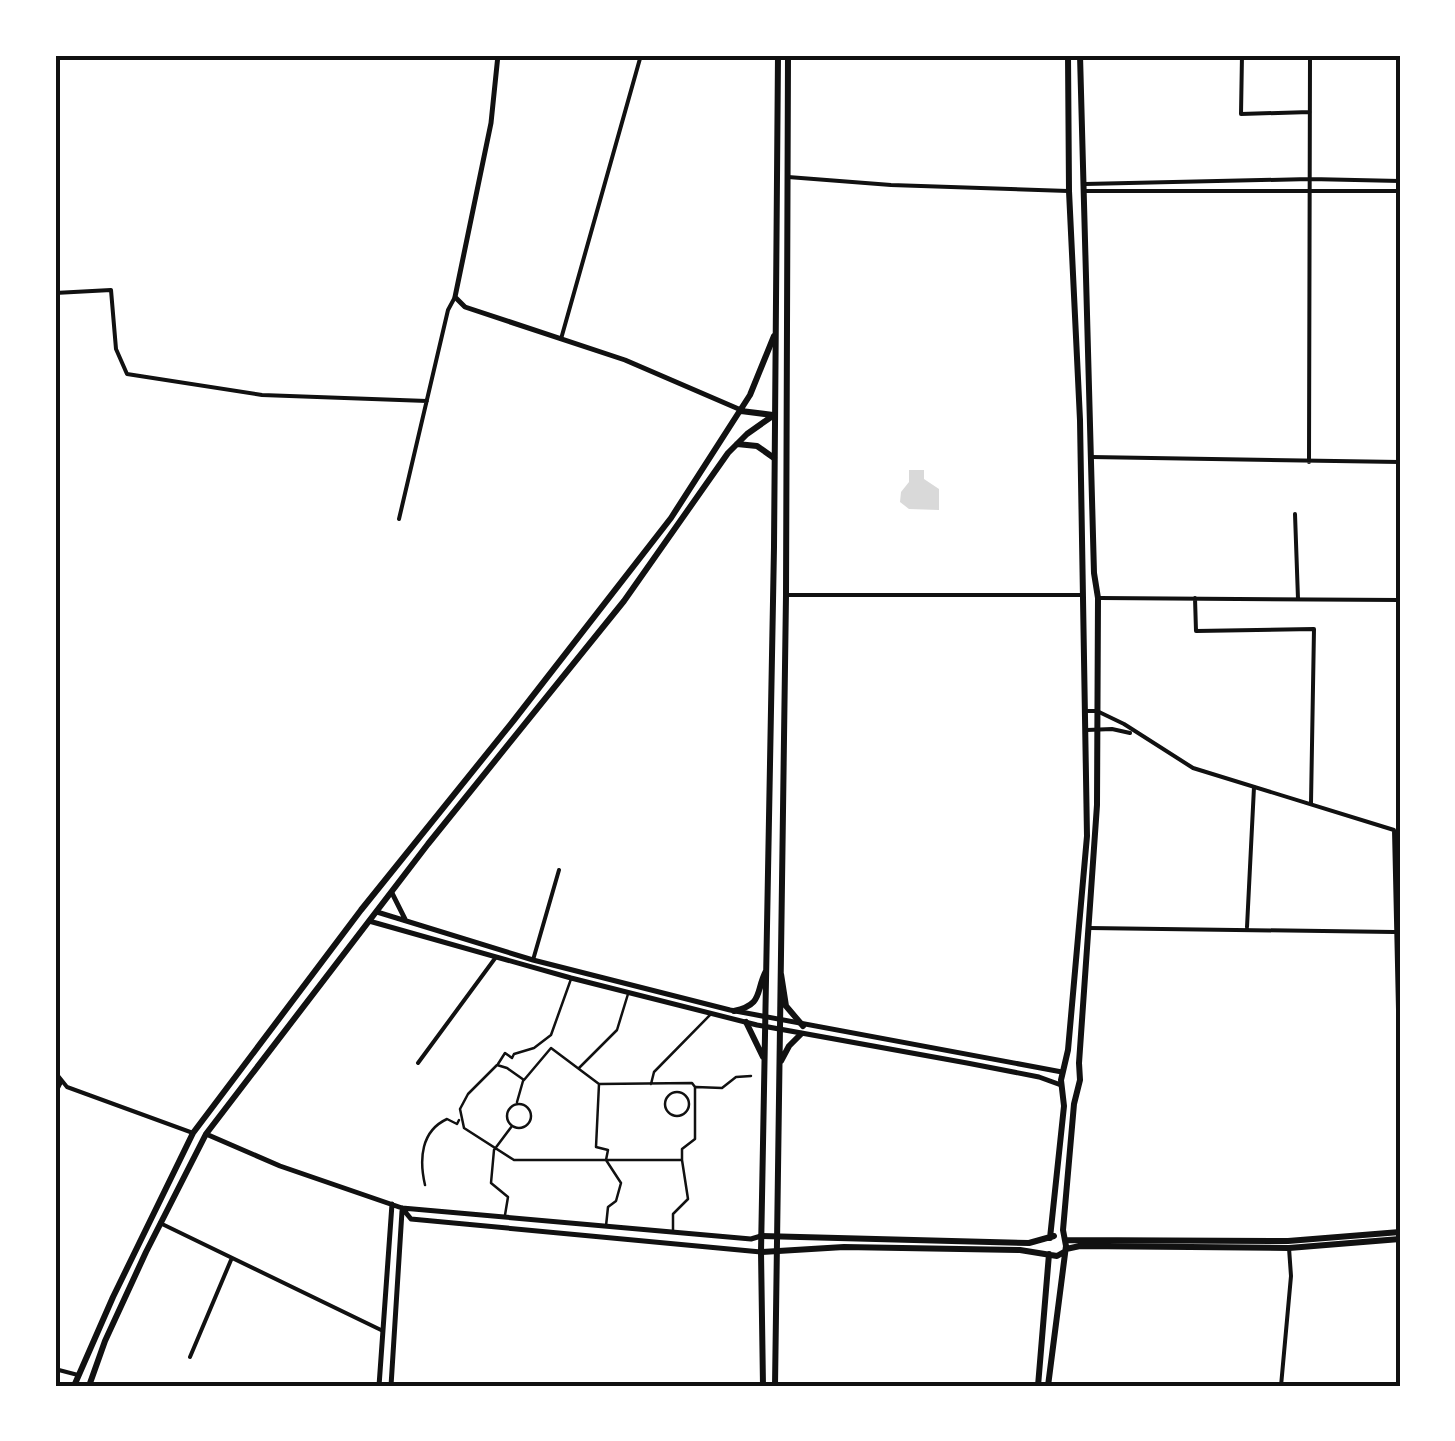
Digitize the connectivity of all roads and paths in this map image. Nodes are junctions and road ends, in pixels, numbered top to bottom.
1 (498, 55) edge
2 (641, 55) edge
3 (778, 55) edge
4 (788, 55) edge
5 (1068, 55) edge
6 (1080, 55) edge
7 (1242, 55) edge
8 (1310, 55) edge
9 (1310, 112) junction
10 (788, 177) junction
11 (1310, 179) junction
12 (1400, 181) edge
13 (1085, 188) junction
14 (1070, 191) junction
15 (1310, 191) junction
16 (1400, 191) edge
17 (55, 293) edge
18 (455, 297) junction
19 (774, 334) junction
20 (561, 339) junction
21 (427, 402) junction
22 (740, 410) junction
23 (774, 415) junction
24 (785, 415) junction
25 (736, 444) junction
26 (1091, 457) junction
27 (774, 458) junction
28 (1310, 462) junction
29 (1400, 462) edge
30 (1295, 514) dead end
31 (399, 518) dead end
32 (786, 595) junction
33 (1082, 595) junction
34 (1097, 597) junction
35 (1195, 598) junction
36 (772, 600) junction
37 (1298, 600) junction
38 (1400, 600) edge
39 (785, 606) junction
40 (1087, 711) junction
41 (1096, 711) junction
42 (1087, 730) junction
43 (1097, 730) junction
44 (1134, 734) junction
45 (1254, 788) junction
46 (1311, 803) junction
47 (1394, 830) junction
48 (1400, 835) edge
49 (560, 870) dead end
50 (391, 892) junction
51 (361, 910) junction
52 (376, 912) junction
53 (369, 921) junction
54 (407, 921) junction
55 (1089, 928) junction
56 (1247, 928) junction
57 (1395, 932) junction
58 (496, 958) junction
59 (533, 960) junction
60 (767, 970) junction
61 (779, 971) junction
62 (571, 978) junction
63 (628, 993) junction
64 (734, 1011) junction
65 (711, 1014) junction
66 (766, 1018) junction
67 (778, 1020) junction
68 (746, 1022) junction
69 (766, 1027) junction
70 (778, 1030) junction
71 (802, 1030) junction
72 (862, 1036) junction
73 (861, 1045) junction
74 (766, 1062) junction
75 (418, 1063) dead end
76 (497, 1066) junction
77 (778, 1067) junction
78 (578, 1069) junction
79 (55, 1072) edge
80 (1065, 1072) junction
81 (1079, 1074) junction
82 (751, 1076) dead end
83 (524, 1080) junction
84 (61, 1082) junction
85 (599, 1084) junction
86 (651, 1084) junction
87 (676, 1084) junction
88 (1064, 1086) junction
89 (695, 1087) junction
90 (1077, 1087) junction
91 (677, 1092) junction
92 (55, 1094) edge
93 (1400, 1099) edge
94 (518, 1104) junction
95 (460, 1118) junction
96 (512, 1126) junction
97 (193, 1133) junction
98 (206, 1134) junction
99 (494, 1150) junction
100 (606, 1160) junction
101 (682, 1160) junction
102 (425, 1185) dead end
103 (392, 1204) junction
104 (402, 1208) junction
105 (504, 1218) junction
106 (160, 1224) junction
107 (606, 1227) junction
108 (673, 1233) junction
109 (761, 1236) junction
110 (1400, 1236) edge
111 (778, 1237) junction
112 (1050, 1238) junction
113 (1065, 1245) junction
114 (1288, 1245) junction
115 (761, 1252) junction
116 (778, 1252) junction
117 (1049, 1253) junction
118 (231, 1260) junction
119 (382, 1330) junction
120 (190, 1357) dead end
121 (55, 1368) edge
122 (78, 1375) junction
123 (74, 1386) edge
124 (89, 1386) edge
125 (379, 1386) edge
126 (391, 1386) edge
127 (763, 1386) edge
128 (775, 1386) edge
129 (1038, 1386) edge
130 (1048, 1386) edge
131 (1280, 1386) edge

1 - 18 street
2 - 20 street
3 - 19 main road
4 - 10 main road
5 - 14 main road
6 - 13 main road
7 - 9 street
8 - 9 street
9 - 11 street
10 - 14 street
10 - 24 main road
11 - 12 street
11 - 13 street
11 - 15 street
13 - 14 main road
13 - 14 main road
13 - 15 street
13 - 26 main road
14 - 33 main road
15 - 16 street
15 - 28 street
17 - 21 street
18 - 20 street
18 - 21 street
19 - 22 main road
19 - 23 main road
20 - 22 street
21 - 31 street
22 - 23 main road
22 - 51 main road
23 - 24 main road
23 - 25 main road
23 - 27 main road
24 - 32 main road
25 - 27 main road
25 - 50 main road
26 - 28 street
26 - 34 main road
27 - 36 main road
28 - 29 street
30 - 37 street
32 - 33 street
32 - 36 main road
32 - 39 main road
33 - 34 main road
33 - 34 main road
33 - 40 main road
34 - 35 street
34 - 41 main road
35 - 37 street
35 - 46 street
36 - 39 main road
36 - 60 main road
37 - 38 street
39 - 61 main road
40 - 41 street
40 - 42 main road
41 - 43 main road
41 - 44 street
42 - 43 street
42 - 80 main road
43 - 44 street
43 - 55 main road
44 - 45 street
45 - 46 street
45 - 56 street
46 - 47 street
47 - 48 street
47 - 57 street
49 - 59 street
50 - 52 main road
50 - 54 street
51 - 52 main road
51 - 53 main road
51 - 97 main road
52 - 53 main road
52 - 54 street
53 - 58 street
53 - 98 main road
54 - 59 street
55 - 56 street
55 - 81 main road
56 - 57 street
57 - 93 street
58 - 62 street
58 - 75 street
59 - 64 street
60 - 64 main road
60 - 66 main road
61 - 67 main road
61 - 71 main road
62 - 63 street
62 - 76 street
63 - 65 street
63 - 78 street
64 - 66 street
65 - 68 street
65 - 86 street
66 - 67 street
66 - 69 main road
67 - 70 main road
67 - 71 street
68 - 69 street
68 - 74 main road
69 - 70 street
69 - 74 main road
70 - 71 street
70 - 77 main road
71 - 72 street
71 - 73 street
71 - 77 main road
72 - 73 street
72 - 80 street
73 - 88 street
74 - 109 main road
76 - 83 street
76 - 95 street
77 - 111 main road
78 - 83 street
78 - 85 street
79 - 84 street
80 - 81 main road
80 - 88 main road
81 - 90 main road
82 - 89 street
83 - 94 street
84 - 92 street
84 - 97 street
85 - 86 street
85 - 100 street
86 - 87 street
87 - 89 street
87 - 91 street
88 - 90 main road
88 - 112 main road
89 - 101 street
90 - 113 main road
91 - 91 street
94 - 96 street
94 - 96 street
95 - 99 street
95 - 102 street
96 - 99 street
97 - 122 main road
98 - 103 street
98 - 106 main road
99 - 100 street
99 - 105 street
100 - 101 street
100 - 107 street
101 - 108 street
103 - 104 street
103 - 119 street
104 - 105 street
104 - 115 street
104 - 126 street
105 - 107 street
106 - 118 street
106 - 124 main road
107 - 108 street
108 - 109 street
109 - 111 main road
109 - 115 main road
110 - 114 main road
111 - 112 main road
111 - 116 main road
112 - 113 main road
112 - 117 main road
113 - 114 main road
113 - 117 main road
113 - 130 main road
114 - 131 street
115 - 116 main road
115 - 127 main road
116 - 117 main road
116 - 128 main road
117 - 129 main road
118 - 119 street
118 - 120 street
119 - 125 street
121 - 122 street
122 - 123 main road

